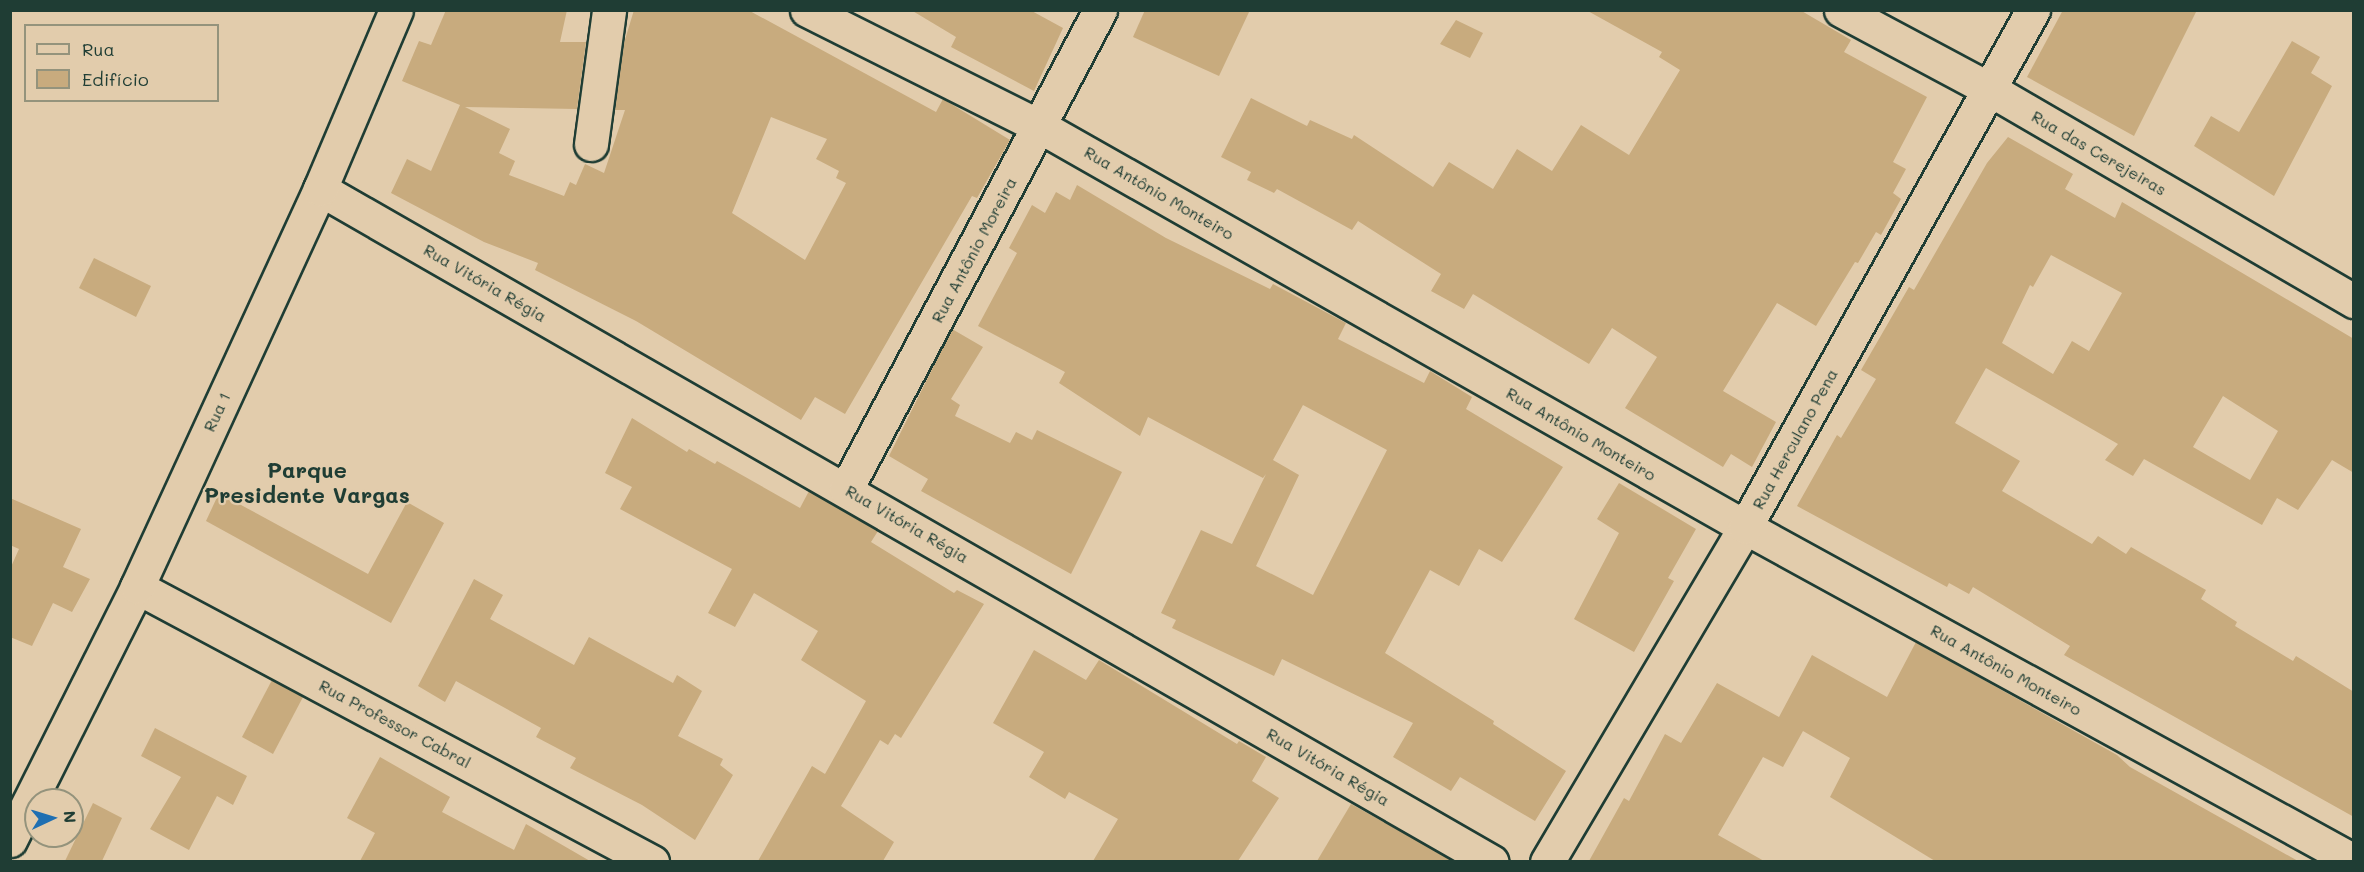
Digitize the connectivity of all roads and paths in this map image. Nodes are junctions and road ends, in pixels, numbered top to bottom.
1 (396, 10) edge
2 (609, 10) edge
3 (807, 10) edge
4 (1100, 10) edge
5 (1841, 10) edge
6 (2033, 10) edge
7 (1991, 90) junction
8 (1041, 127) junction
9 (591, 144) dead end
10 (320, 189) junction
11 (2354, 301) edge
12 (846, 489) junction
13 (1745, 527) junction
14 (137, 587) junction
15 (10, 840) edge
16 (652, 861) edge
17 (1492, 861) edge
18 (1547, 861) edge
19 (2354, 861) edge

1 - 10 street, Rua 1
2 - 9 street
3 - 8 street, Rua Antônio Monteiro
4 - 8 street, Rua Antônio Moreira
5 - 7 street, Rua das Cerejeiras
6 - 7 street, Rua Herculano Pena
7 - 11 street, Rua das Cerejeiras
7 - 13 street, Rua Herculano Pena
8 - 12 street, Rua Antônio Moreira
8 - 13 street, Rua Antônio Monteiro
10 - 12 street, Rua Vitória Régia
10 - 14 street, Rua 1
12 - 17 street, Rua Vitória Régia
13 - 18 street, Rua Herculano Pena
13 - 19 street, Rua Antônio Monteiro
14 - 15 street, Rua 1
14 - 16 street, Rua Professor Cabral

